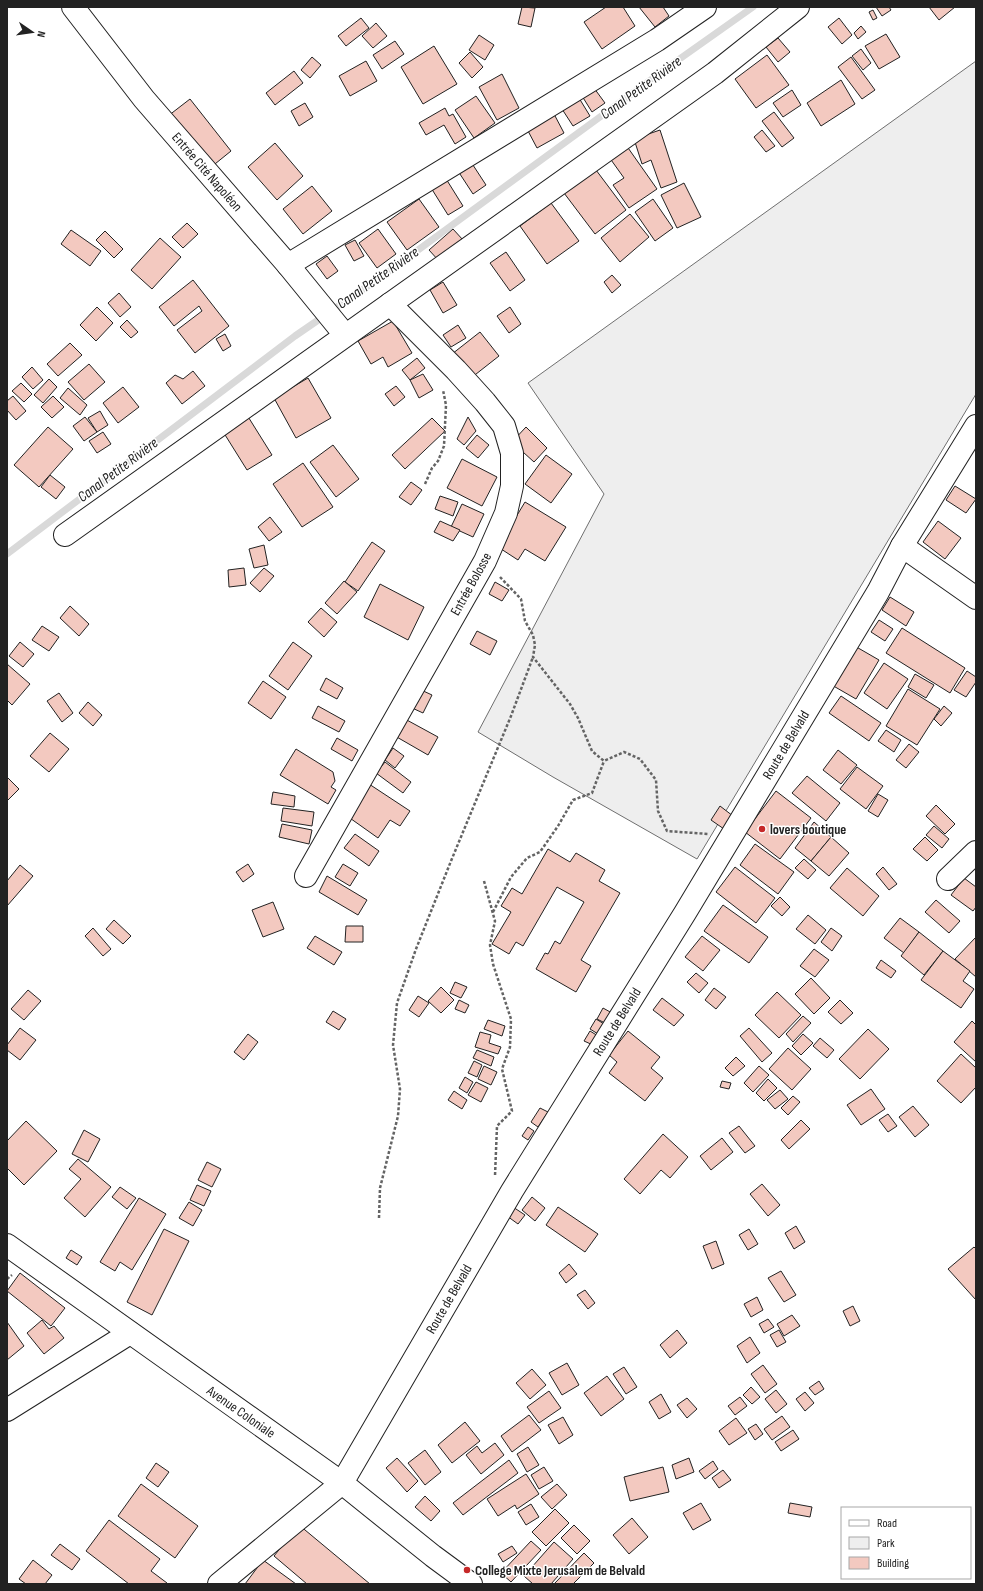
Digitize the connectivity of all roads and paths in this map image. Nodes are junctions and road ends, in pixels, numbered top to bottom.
1 (73, 7) edge
2 (705, 7) edge
3 (798, 7) edge
4 (288, 265) junction
5 (390, 304) junction
6 (345, 335) junction
7 (456, 370) junction
8 (976, 426) edge
9 (425, 484) dead end
10 (65, 535) dead end
11 (902, 546) junction
12 (485, 561) junction
13 (976, 598) edge
14 (533, 658) junction
15 (604, 761) junction
16 (732, 834) junction
17 (976, 852) edge
18 (306, 876) dead end
19 (948, 879) dead end
20 (484, 881) dead end
21 (493, 913) junction
22 (512, 1191) junction
23 (379, 1218) dead end
24 (7, 1245) edge
25 (130, 1333) junction
26 (7, 1410) edge
27 (342, 1483) junction
28 (219, 1584) edge
29 (471, 1584) edge

1 - 4 street, Entrée Cité Napoléon
2 - 4 street
3 - 5 street
4 - 6 street, Entrée Cité Napoléon
5 - 6 street
5 - 7 street, Entrée Bolosse
6 - 10 street
7 - 9 path
7 - 12 street, Entrée Bolosse
8 - 11 street, Route de Belvald
11 - 13 street
11 - 16 street, Route de Belvald
12 - 14 path
12 - 18 street, Entrée Bolosse
14 - 15 path
14 - 23 path
15 - 16 path
15 - 21 path
16 - 22 street, Route de Belvald
17 - 19 street
20 - 21 path
21 - 22 path
22 - 27 street, Route de Belvald
24 - 25 street, Avenue Coloniale
25 - 26 street
25 - 27 street, Avenue Coloniale
27 - 28 street, Route de Belvald
27 - 29 street, Avenue Coloniale

